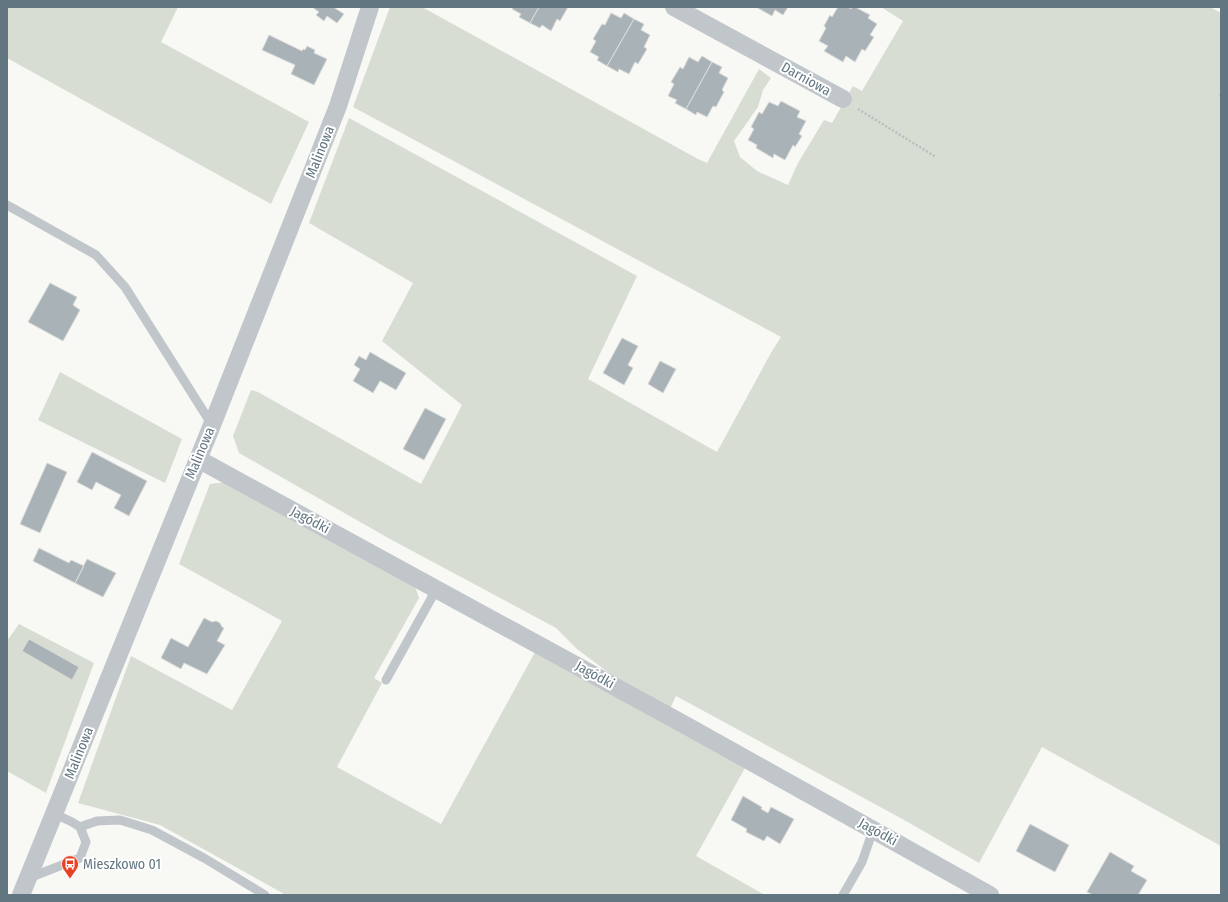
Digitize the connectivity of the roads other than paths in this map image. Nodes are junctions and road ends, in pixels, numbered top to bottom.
1 (370, 7) edge
2 (674, 7) edge
3 (843, 99) road end
4 (7, 205) edge
5 (212, 425) junction
6 (198, 458) junction
7 (436, 588) junction
8 (386, 680) dead end
9 (54, 814) junction
10 (80, 827) junction
11 (873, 830) junction
12 (28, 878) junction
13 (21, 895) edge
14 (265, 895) edge
15 (843, 895) edge
16 (990, 895) edge

1 - 5 street, Malinowa
2 - 3 street, Darniowa
4 - 5 lane
5 - 6 street, Malinowa
6 - 7 street, Jagódki
6 - 9 street, Malinowa
7 - 8 lane
7 - 11 street, Jagódki
9 - 10 lane
9 - 12 street, Malinowa
10 - 12 lane
10 - 14 lane
11 - 15 lane
11 - 16 street, Jagódki
12 - 13 street, Malinowa

